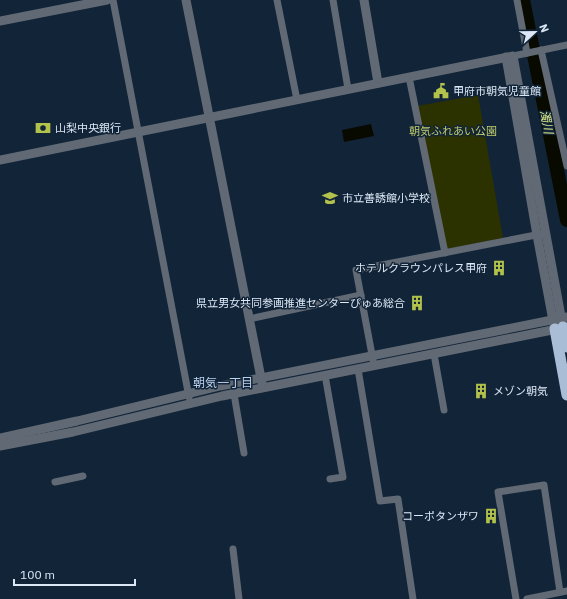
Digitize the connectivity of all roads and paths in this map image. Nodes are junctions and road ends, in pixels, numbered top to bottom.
1 (107, 0) edge
2 (113, 0) edge
3 (186, 0) edge
4 (277, 0) edge
5 (333, 0) edge
6 (364, 0) edge
7 (517, 0) edge
8 (74, 3) edge
9 (0, 21) edge
10 (567, 44) edge
11 (541, 50) junction
12 (527, 53) junction
13 (510, 56) junction
14 (408, 77) junction
15 (378, 83) junction
16 (348, 89) junction
17 (297, 100) junction
18 (209, 117) junction
19 (137, 132) junction
20 (566, 156) edge
21 (0, 160) edge
22 (567, 166) edge
23 (541, 234) junction
24 (445, 253) junction
25 (361, 295) junction
26 (249, 319) junction
27 (561, 323) edge
28 (567, 347) edge
29 (434, 354) junction
30 (372, 356) junction
31 (374, 366) junction
32 (358, 369) junction
33 (326, 375) junction
34 (260, 378) junction
35 (264, 388) junction
36 (188, 393) junction
37 (234, 394) junction
38 (567, 395) edge
39 (190, 403) junction
40 (444, 410) dead end
41 (0, 438) edge
42 (0, 446) edge
43 (244, 453) dead end
44 (83, 476) dead end
45 (330, 479) dead end
46 (54, 482) dead end
47 (233, 549) dead end
48 (564, 592) edge
49 (549, 597) edge
50 (239, 599) edge
51 (413, 599) edge
52 (516, 599) edge
53 (527, 599) edge

1 - 8 street
2 - 19 street
3 - 18 street
4 - 17 street
5 - 16 street
6 - 15 street
7 - 12 street
8 - 9 street
10 - 11 street
11 - 12 street
11 - 20 street
12 - 13 street
13 - 14 street
13 - 23 street
14 - 15 street
14 - 24 street
15 - 16 street
16 - 17 street
17 - 18 street
18 - 19 street
18 - 26 street
19 - 21 street
19 - 36 street
20 - 22 street
23 - 24 street
23 - 27 street
24 - 25 street
25 - 26 street
25 - 30 street
26 - 34 street
27 - 28 highway
27 - 29 street
27 - 30 street
27 - 38 highway
29 - 31 street
29 - 40 street
30 - 31 street
30 - 34 street
31 - 32 street
32 - 33 street
32 - 51 street
33 - 35 street
33 - 45 street
34 - 35 street
34 - 36 street
35 - 37 street
36 - 39 street
36 - 41 street
37 - 39 street
37 - 43 street
39 - 42 street
44 - 46 street
47 - 50 street
48 - 49 street
48 - 52 street
49 - 53 street

